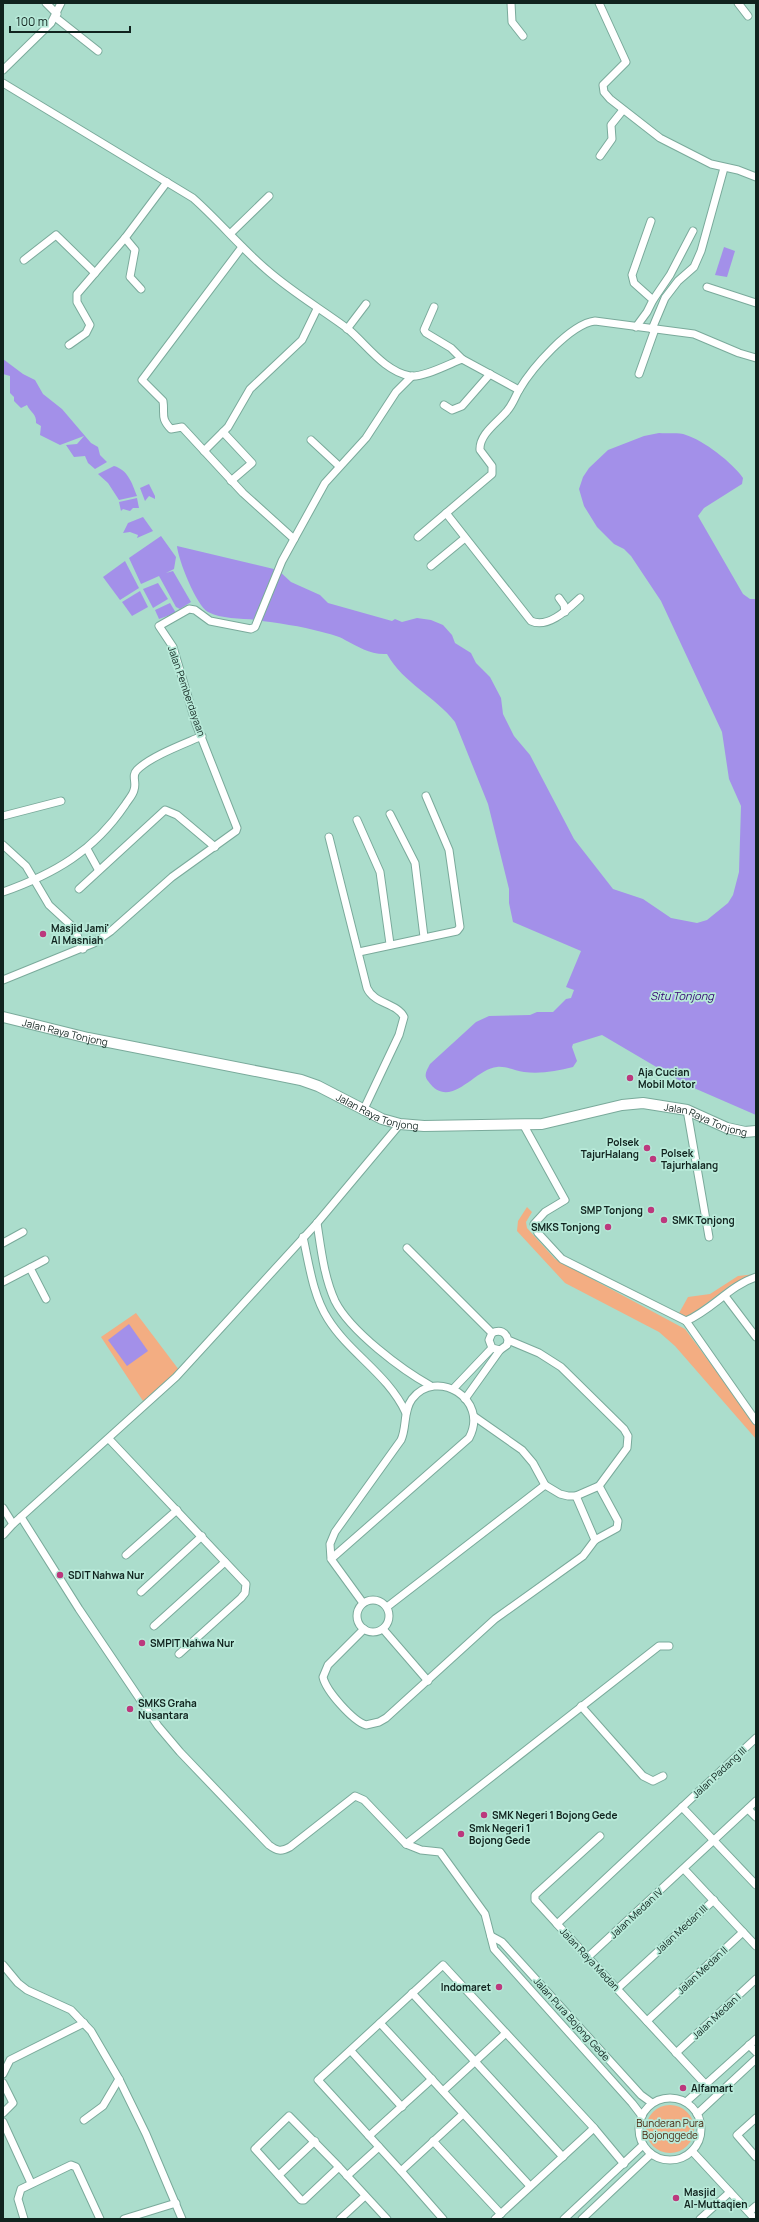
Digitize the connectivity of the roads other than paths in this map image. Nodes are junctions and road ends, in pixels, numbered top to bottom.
1 (46, 3) edge
2 (61, 3) edge
3 (511, 3) edge
4 (600, 3) edge
5 (738, 3) edge
6 (56, 15) junction
7 (748, 16) dead end
8 (523, 36) dead end
9 (98, 51) dead end
10 (3, 70) edge
11 (3, 83) edge
12 (623, 110) junction
13 (600, 156) dead end
14 (724, 168) junction
15 (756, 177) edge
16 (167, 182) junction
17 (269, 196) dead end
18 (651, 221) dead end
19 (692, 231) dead end
20 (231, 233) junction
21 (125, 238) junction
22 (242, 247) junction
23 (24, 260) dead end
24 (95, 273) junction
25 (707, 287) dead end
26 (141, 289) dead end
27 (653, 300) junction
28 (756, 303) edge
29 (366, 304) dead end
30 (434, 307) dead end
31 (317, 309) junction
32 (636, 327) junction
33 (347, 329) junction
34 (653, 329) junction
35 (69, 345) dead end
36 (756, 358) edge
37 (462, 359) junction
38 (490, 374) junction
39 (639, 374) dead end
40 (412, 376) junction
41 (519, 390) junction
42 (444, 405) dead end
43 (223, 432) junction
44 (311, 440) dead end
45 (204, 451) junction
46 (339, 466) junction
47 (231, 482) junction
48 (446, 513) junction
49 (418, 537) dead end
50 (465, 538) junction
51 (294, 539) junction
52 (431, 566) dead end
53 (559, 598) dead end
54 (580, 598) dead end
55 (565, 612) junction
56 (202, 736) junction
57 (426, 796) dead end
58 (61, 801) dead end
59 (390, 814) dead end
60 (3, 816) edge
61 (357, 820) dead end
62 (330, 837) dead end
63 (3, 845) edge
64 (215, 847) junction
65 (87, 849) junction
66 (98, 869) junction
67 (34, 879) junction
68 (79, 889) dead end
69 (3, 892) edge
70 (424, 937) junction
71 (390, 944) junction
72 (83, 949) junction
73 (359, 952) junction
74 (3, 980) edge
75 (3, 1017) edge
76 (687, 1110) junction
77 (363, 1111) junction
78 (400, 1124) junction
79 (523, 1124) junction
80 (756, 1131) edge
81 (317, 1223) junction
82 (23, 1232) dead end
83 (304, 1237) junction
84 (709, 1237) dead end
85 (3, 1243) edge
86 (407, 1248) dead end
87 (45, 1260) dead end
88 (30, 1268) junction
89 (756, 1277) edge
90 (3, 1282) edge
91 (724, 1296) junction
92 (46, 1299) dead end
93 (686, 1321) junction
94 (492, 1333) junction
95 (756, 1336) edge
96 (508, 1340) junction
97 (492, 1348) junction
98 (500, 1350) junction
99 (431, 1386) junction
100 (453, 1389) junction
101 (465, 1399) junction
102 (406, 1413) junction
103 (475, 1417) junction
104 (756, 1421) edge
105 (109, 1439) junction
106 (546, 1485) junction
107 (599, 1486) junction
108 (576, 1496) junction
109 (3, 1508) edge
110 (176, 1510) junction
111 (21, 1517) junction
112 (13, 1524) junction
113 (3, 1535) edge
114 (202, 1536) junction
115 (595, 1540) junction
116 (126, 1555) dead end
117 (330, 1559) junction
118 (225, 1562) junction
119 (141, 1592) dead end
120 (364, 1603) junction
121 (387, 1607) junction
122 (154, 1626) dead end
123 (364, 1629) junction
124 (383, 1629) junction
125 (668, 1646) dead end
126 (179, 1654) dead end
127 (428, 1681) junction
128 (581, 1706) junction
129 (756, 1738) edge
130 (663, 1776) dead end
131 (756, 1801) edge
132 (682, 1807) junction
133 (748, 1809) junction
134 (756, 1817) edge
135 (600, 1836) dead end
136 (714, 1840) junction
137 (406, 1844) junction
138 (684, 1868) junction
139 (756, 1885) edge
140 (714, 1900) junction
141 (557, 1924) junction
142 (743, 1932) junction
143 (490, 1936) junction
144 (756, 1946) edge
145 (588, 1957) junction
146 (3, 1965) edge
147 (756, 1979) edge
148 (617, 1989) junction
149 (412, 1993) junction
150 (647, 2021) junction
151 (84, 2023) junction
152 (380, 2023) junction
153 (506, 2033) junction
154 (756, 2039) edge
155 (750, 2045) junction
156 (351, 2051) junction
157 (756, 2052) edge
158 (676, 2053) junction
159 (756, 2059) edge
160 (475, 2062) junction
161 (3, 2074) edge
162 (119, 2079) junction
163 (432, 2079) junction
164 (3, 2083) edge
165 (706, 2085) junction
166 (443, 2091) junction
167 (686, 2102) junction
168 (652, 2103) junction
169 (402, 2107) junction
170 (3, 2113) edge
171 (463, 2114) junction
172 (697, 2114) junction
173 (642, 2116) junction
174 (756, 2118) edge
175 (84, 2120) dead end
176 (3, 2122) edge
177 (594, 2128) junction
178 (370, 2136) junction
179 (315, 2141) junction
180 (434, 2141) junction
181 (643, 2145) junction
182 (379, 2147) junction
183 (692, 2151) junction
184 (651, 2154) junction
185 (563, 2157) junction
186 (756, 2157) edge
187 (624, 2164) junction
188 (339, 2167) junction
189 (401, 2171) junction
190 (279, 2175) junction
191 (348, 2176) junction
192 (31, 2183) junction
193 (530, 2186) junction
194 (730, 2192) junction
195 (365, 2196) junction
196 (176, 2203) junction
197 (756, 2206) edge
198 (749, 2212) junction
199 (498, 2216) edge
200 (179, 2218) edge
201 (24, 2219) edge
202 (100, 2219) edge
203 (124, 2219) edge
204 (340, 2219) edge
205 (387, 2219) edge
206 (442, 2219) edge
207 (564, 2219) edge
208 (582, 2219) edge
209 (700, 2219) edge
210 (755, 2219) edge

1 - 6 street
2 - 6 street
3 - 8 street
4 - 12 street
5 - 7 street
6 - 9 street
6 - 10 street
11 - 16 street
12 - 13 street
12 - 14 street
14 - 15 street
14 - 34 street
16 - 20 street
16 - 21 street
17 - 20 street
18 - 27 street
19 - 27 street
20 - 22 street
21 - 24 street
21 - 26 street
22 - 31 street
22 - 45 street
23 - 24 street
24 - 35 street
25 - 28 street
27 - 32 street
29 - 33 street
30 - 37 street
31 - 33 street
31 - 43 street
32 - 34 street
32 - 41 street
33 - 40 street
34 - 36 street
34 - 39 street
37 - 38 street
37 - 40 street
38 - 41 street
38 - 42 street
40 - 46 street, Jalan Pemberdayaan
41 - 48 street
43 - 45 street
43 - 47 street
44 - 46 street
45 - 47 street
46 - 51 street, Jalan Pemberdayaan
47 - 51 street
48 - 49 street
48 - 50 street
50 - 52 street
50 - 55 street
51 - 56 street, Jalan Pemberdayaan
53 - 55 street
54 - 55 street
56 - 64 street, Jalan Pemberdayaan
56 - 65 street
57 - 70 street
58 - 60 street
59 - 70 street
61 - 71 street
62 - 73 street
63 - 67 street
64 - 66 street
64 - 72 street, Jalan Pemberdayaan
65 - 66 street
65 - 67 street
66 - 68 street
67 - 69 street
67 - 72 street
70 - 71 street
71 - 73 street
72 - 74 street, Jalan Pemberdayaan
73 - 77 street
75 - 77 main road, Jalan Raya Tonjong
76 - 79 main road, Jalan Raya Tonjong
76 - 80 main road, Jalan Raya Tonjong
76 - 84 street
77 - 78 main road, Jalan Raya Tonjong
78 - 79 main road, Jalan Raya Tonjong
78 - 81 street
79 - 93 street
81 - 83 street
81 - 99 street
82 - 85 street
83 - 102 street
83 - 105 street
86 - 94 street
87 - 88 street
88 - 90 street
88 - 92 street
89 - 91 street
91 - 93 street
91 - 95 street
93 - 104 street
94 - 96 street
94 - 97 street
96 - 98 street
96 - 107 street
97 - 98 street
97 - 100 street
98 - 101 street
99 - 100 street
99 - 102 street
100 - 101 street
101 - 103 street
102 - 117 street
103 - 106 street
103 - 117 street
105 - 110 street
105 - 111 street
106 - 108 street
106 - 121 street
107 - 108 street
107 - 115 street
108 - 115 street
109 - 112 street
110 - 114 street
110 - 116 street
111 - 112 street
111 - 137 street
112 - 113 street
114 - 118 street
114 - 119 street
115 - 127 street
117 - 120 street
118 - 122 street
118 - 126 street
120 - 121 street
120 - 123 street
121 - 124 street
123 - 124 street
123 - 127 street
124 - 127 street
125 - 128 street
128 - 130 street
128 - 137 street
129 - 132 street, Jalan Padang III
131 - 133 street
132 - 136 street
132 - 141 street, Jalan Raya Medan
133 - 134 street
133 - 136 street
135 - 141 street
136 - 138 street, Jalan Medan IV
136 - 139 street
137 - 143 street
138 - 140 street
138 - 145 street, Jalan Medan IV
140 - 142 street, Jalan Medan III
140 - 148 street, Jalan Medan III
141 - 145 street, Jalan Raya Medan
142 - 144 street
142 - 150 street, Jalan Medan II
143 - 168 street, Jalan Pura Bojong Gede
143 - 173 street
145 - 148 street, Jalan Raya Medan
146 - 151 street
147 - 158 street, Jalan Medan I
148 - 150 street, Jalan Raya Medan
149 - 152 street
149 - 153 street
149 - 160 street
150 - 158 street, Jalan Raya Medan
151 - 161 street
151 - 162 street
152 - 156 street
152 - 163 street
153 - 160 street
153 - 177 street
154 - 155 street
155 - 157 street
155 - 165 street
156 - 169 street
156 - 178 street
158 - 165 street, Jalan Raya Medan
159 - 172 street
160 - 166 street
160 - 185 street
162 - 175 street
162 - 196 street
163 - 166 street
163 - 169 street
164 - 170 street
165 - 167 street
166 - 171 street
167 - 168 street
167 - 172 street
168 - 173 street
169 - 178 street
171 - 180 street
171 - 193 street
172 - 183 street
173 - 181 street
174 - 186 street
176 - 192 street
177 - 185 street
177 - 187 street
178 - 182 street
179 - 188 street
179 - 190 street
179 - 190 street
180 - 189 street
180 - 199 street
181 - 184 street
181 - 187 street
182 - 189 street
182 - 191 street
183 - 184 street
183 - 194 street
184 - 208 street
185 - 193 street
187 - 207 street
188 - 190 street
188 - 191 street
189 - 206 street
191 - 195 street
192 - 201 street
192 - 202 street
193 - 199 street
194 - 198 street
194 - 209 street
195 - 204 street
195 - 205 street
196 - 200 street
196 - 203 street
197 - 198 street
198 - 210 street

